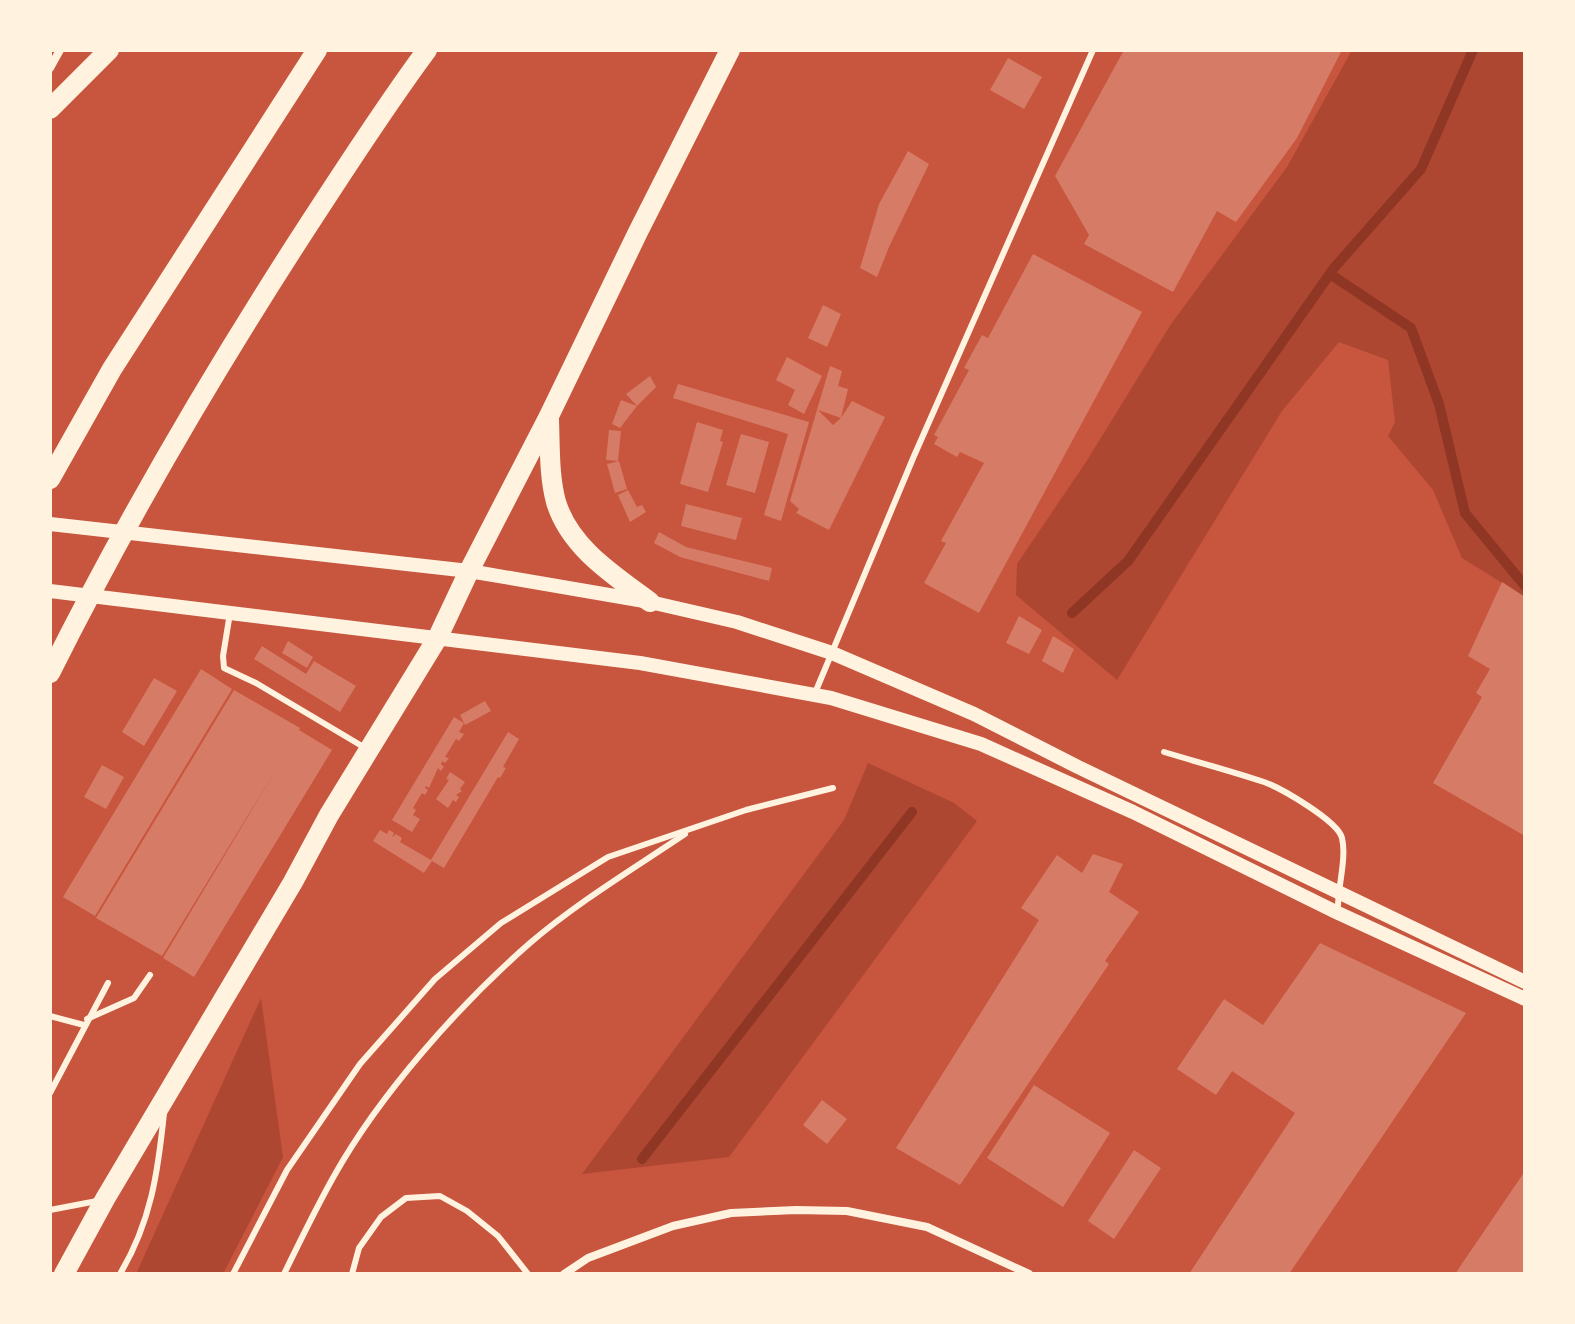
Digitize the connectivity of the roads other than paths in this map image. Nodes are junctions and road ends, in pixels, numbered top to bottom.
1 (60, 50) edge
2 (109, 50) edge
3 (317, 50) edge
4 (427, 50) edge
5 (730, 50) edge
6 (1093, 50) edge
7 (50, 68) edge
8 (50, 109) edge
9 (549, 416) junction
10 (50, 479) edge
11 (50, 524) edge
12 (469, 571) junction
13 (50, 591) edge
14 (650, 602) junction
15 (230, 613) junction
16 (438, 637) junction
17 (832, 653) junction
18 (50, 673) edge
19 (815, 694) junction
20 (368, 750) junction
21 (1164, 752) dead end
22 (833, 788) dead end
23 (691, 830) junction
24 (1337, 892) junction
25 (1338, 913) junction
26 (150, 975) dead end
27 (1525, 982) edge
28 (108, 983) dead end
29 (1525, 999) edge
30 (50, 1016) edge
31 (86, 1022) junction
32 (50, 1093) edge
33 (166, 1098) junction
34 (105, 1199) junction
35 (50, 1210) edge
36 (64, 1274) edge
37 (120, 1274) edge
38 (233, 1274) edge
39 (284, 1274) edge
40 (352, 1274) edge
41 (528, 1274) edge
42 (564, 1274) edge
43 (1029, 1274) edge

1 - 7 street
2 - 8 main road
3 - 10 main road
4 - 18 main road
5 - 9 main road
6 - 17 lane
9 - 12 main road
9 - 14 main road
11 - 12 street
12 - 14 street
12 - 16 main road
13 - 15 street
14 - 17 street
15 - 16 street
15 - 20 lane
16 - 19 street
16 - 20 main road
17 - 19 lane
17 - 24 street
19 - 25 street
20 - 33 main road
21 - 24 lane
22 - 23 lane
23 - 38 lane
23 - 39 lane
24 - 25 lane
24 - 27 street
25 - 29 street
26 - 31 lane
28 - 31 lane
30 - 31 lane
31 - 32 lane
33 - 34 main road
33 - 37 lane
34 - 35 lane
34 - 36 main road
40 - 41 lane
42 - 43 street

